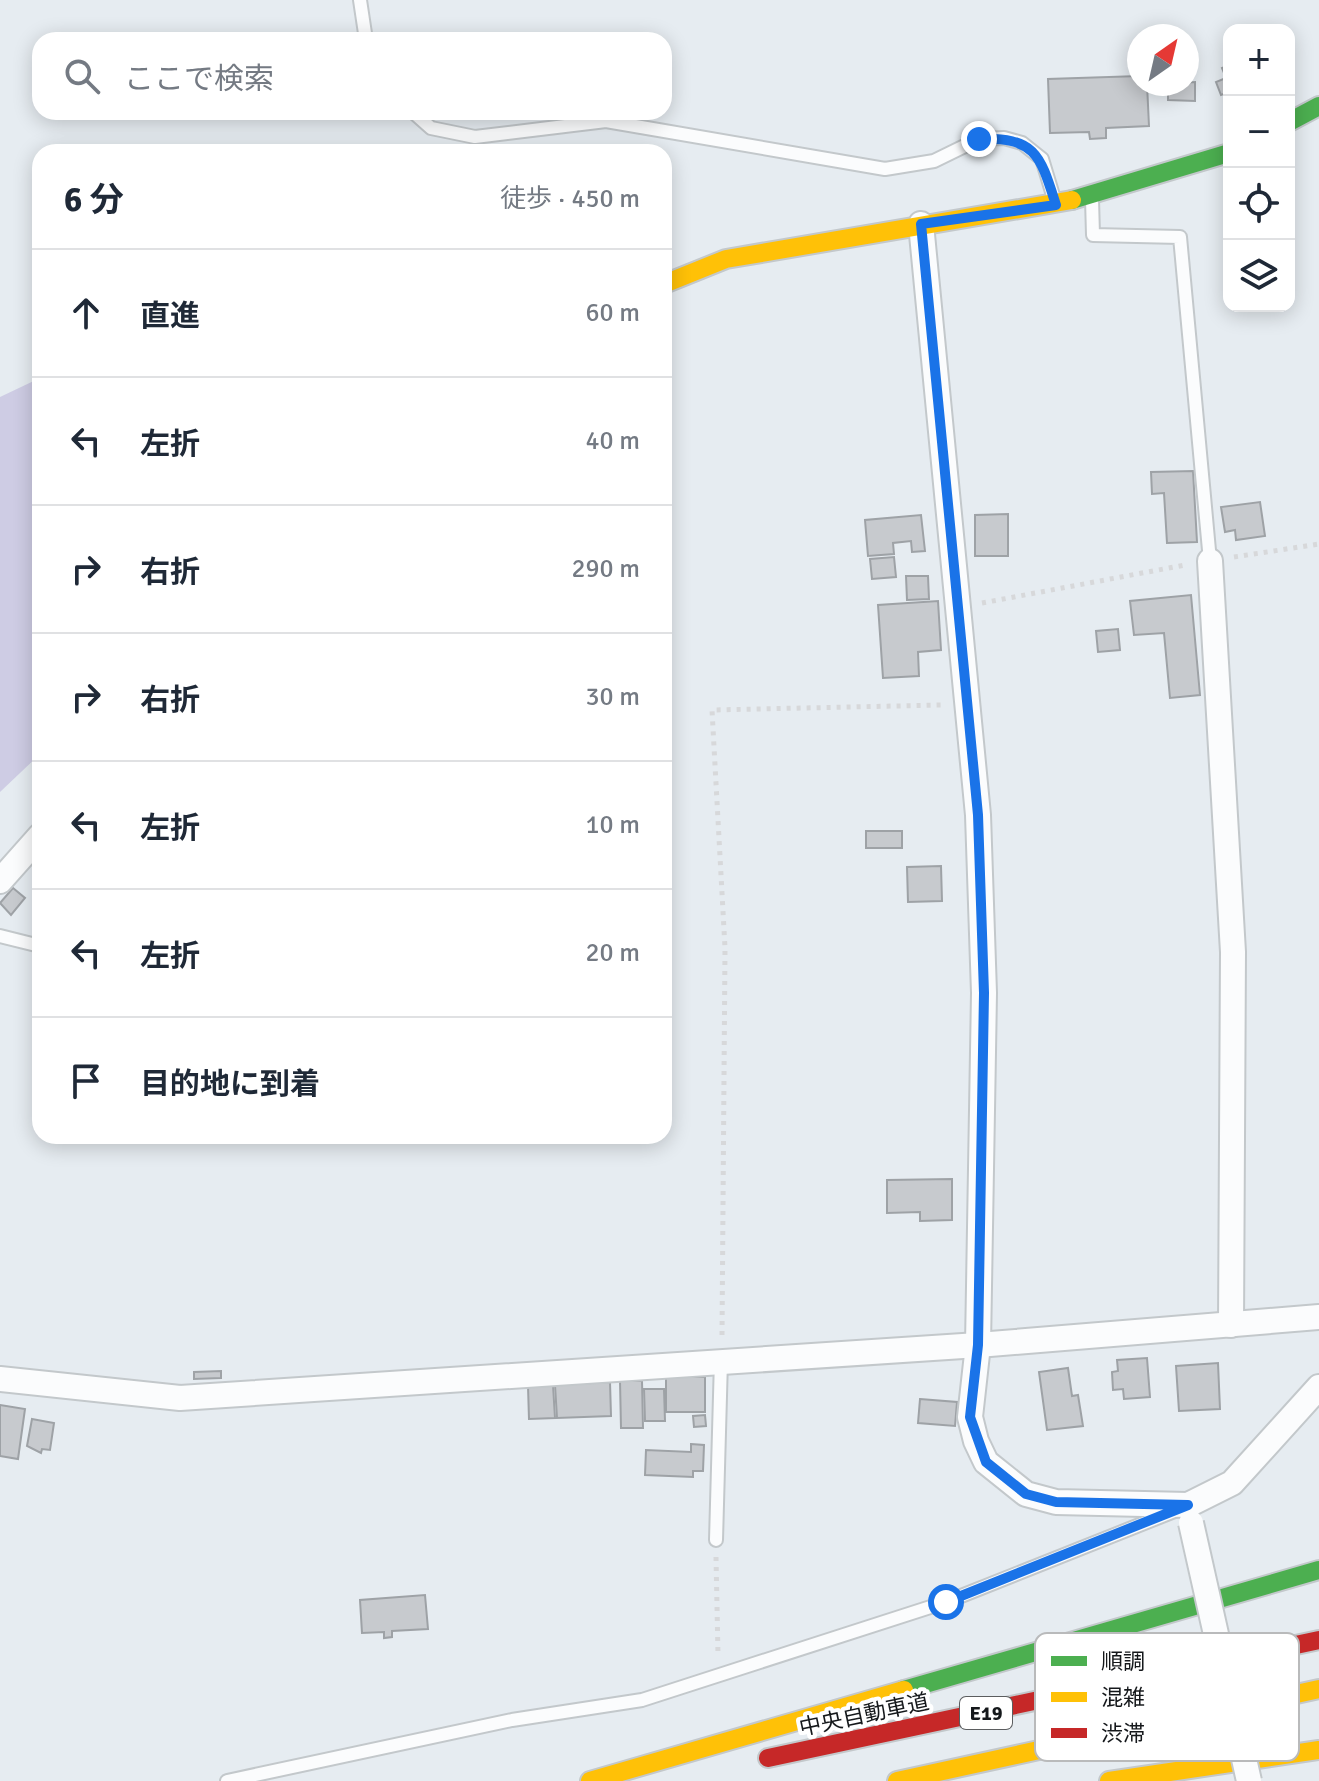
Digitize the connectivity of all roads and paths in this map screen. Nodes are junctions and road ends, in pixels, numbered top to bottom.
1 (360, 0) edge
2 (365, 32) edge
3 (1319, 106) edge
4 (1295, 119) edge
5 (422, 120) edge
6 (1223, 155) edge
7 (1092, 196) junction
8 (1056, 205) junction
9 (921, 224) junction
10 (672, 281) edge
11 (1319, 544) edge
12 (1210, 561) junction
13 (958, 607) junction
14 (967, 704) junction
15 (32, 845) edge
16 (0, 881) edge
17 (0, 936) edge
18 (32, 944) edge
19 (1319, 1317) edge
20 (1231, 1325) junction
21 (978, 1345) junction
22 (721, 1360) junction
23 (0, 1379) edge
24 (1319, 1387) edge
25 (1190, 1514) junction
26 (716, 1540) joint
27 (1319, 1570) edge
28 (1101, 1633) edge
29 (1216, 1633) edge
30 (1319, 1640) edge
31 (1299, 1644) edge
32 (1035, 1652) edge
33 (719, 1678) junction
34 (1319, 1689) edge
35 (1299, 1693) edge
36 (1035, 1701) edge
37 (1319, 1750) edge
38 (1035, 1751) edge
39 (1299, 1753) edge
40 (754, 1761) dead end
41 (1244, 1761) edge
42 (1245, 1761) edge
43 (227, 1781) edge
44 (590, 1781) edge
45 (897, 1781) edge
46 (1109, 1781) edge
47 (1249, 1781) edge

1 - 2 lane
3 - 4 main road
5 - 8 lane
6 - 7 main road
7 - 8 main road
7 - 12 lane
8 - 9 main road
9 - 10 main road
9 - 13 street
11 - 12 path
12 - 13 path
12 - 20 street
13 - 14 street
14 - 21 street
14 - 22 path
15 - 16 street
17 - 18 lane
19 - 20 street
20 - 21 street
21 - 22 street
21 - 25 street
22 - 23 street
22 - 26 lane
24 - 25 street
25 - 29 street, bridge
25 - 33 lane
26 - 33 path
27 - 28 main road
30 - 31 main road, 中央自動車道 / E19
32 - 44 main road
33 - 43 lane
34 - 35 main road, E19
36 - 40 main road, 中央自動車道 / E19
37 - 39 main road
38 - 45 main road, E19
41 - 46 main road
42 - 47 street, bridge

